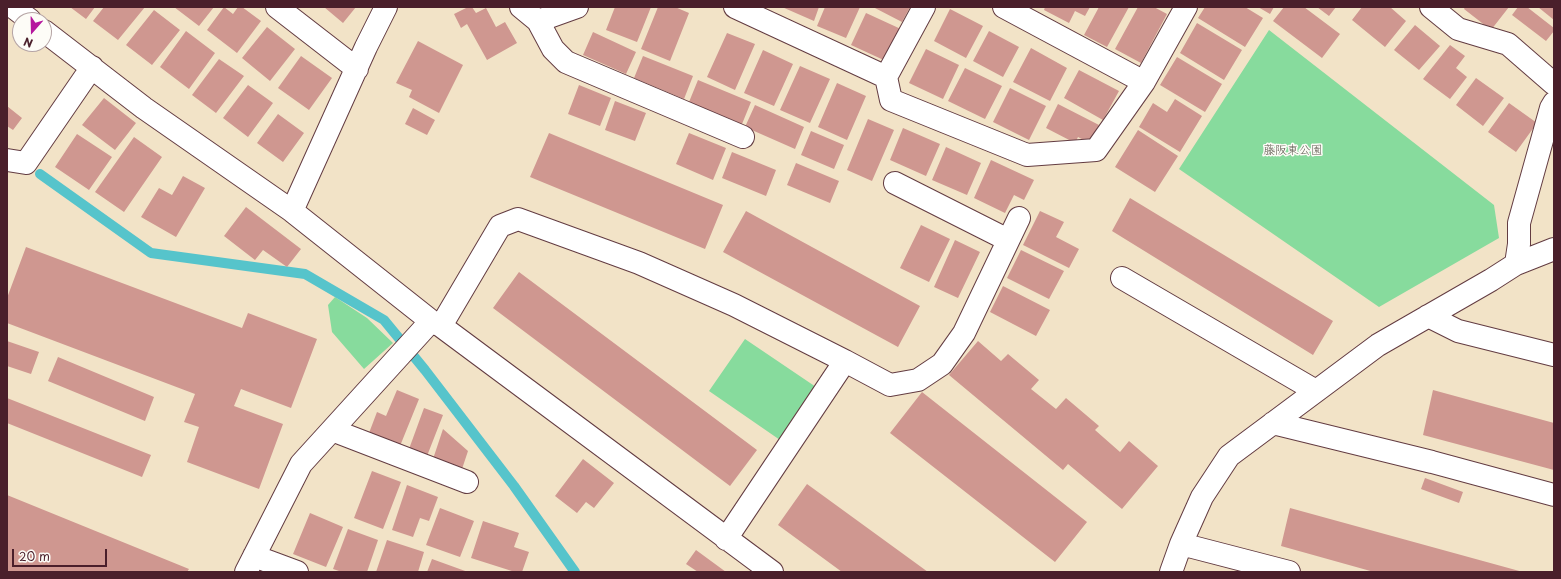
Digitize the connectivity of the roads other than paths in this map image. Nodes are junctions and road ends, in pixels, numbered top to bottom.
1 (277, 7) edge
2 (386, 7) edge
3 (521, 7) edge
4 (577, 7) edge
5 (735, 7) edge
6 (924, 7) edge
7 (1004, 7) edge
8 (1186, 7) edge
9 (1431, 7) edge
10 (538, 21) junction
11 (52, 36) edge
12 (92, 67) junction
13 (357, 69) junction
14 (886, 77) junction
15 (1144, 82) junction
16 (1554, 84) edge
17 (1554, 103) edge
18 (743, 137) dead end
19 (7, 160) edge
20 (895, 183) dead end
21 (292, 211) junction
22 (1019, 218) dead end
23 (1008, 240) junction
24 (1554, 250) edge
25 (1516, 264) junction
26 (1122, 278) dead end
27 (1428, 316) junction
28 (430, 327) junction
29 (1554, 355) edge
30 (845, 361) junction
31 (1316, 391) junction
32 (1273, 423) junction
33 (332, 430) junction
34 (467, 482) dead end
35 (1554, 495) edge
36 (726, 539) junction
37 (1180, 544) junction
38 (250, 564) edge
39 (297, 572) edge
40 (772, 572) edge
41 (1171, 572) edge
42 (1289, 572) edge

1 - 13 street
2 - 13 street
3 - 10 street
4 - 10 street
5 - 14 street
6 - 14 street
7 - 15 street
8 - 15 street
9 - 16 street
10 - 18 street
11 - 12 street
12 - 19 street
12 - 21 street
13 - 21 street
14 - 15 street
17 - 25 street
20 - 23 street
21 - 28 street
22 - 23 street
23 - 30 street
24 - 25 street
25 - 27 street
26 - 31 street
27 - 29 street
27 - 31 street
28 - 30 street
28 - 33 street
28 - 36 street
30 - 36 street
31 - 32 street
32 - 35 street
32 - 37 street
33 - 34 street
33 - 38 street
36 - 40 street
37 - 41 street
37 - 42 street
38 - 39 street

